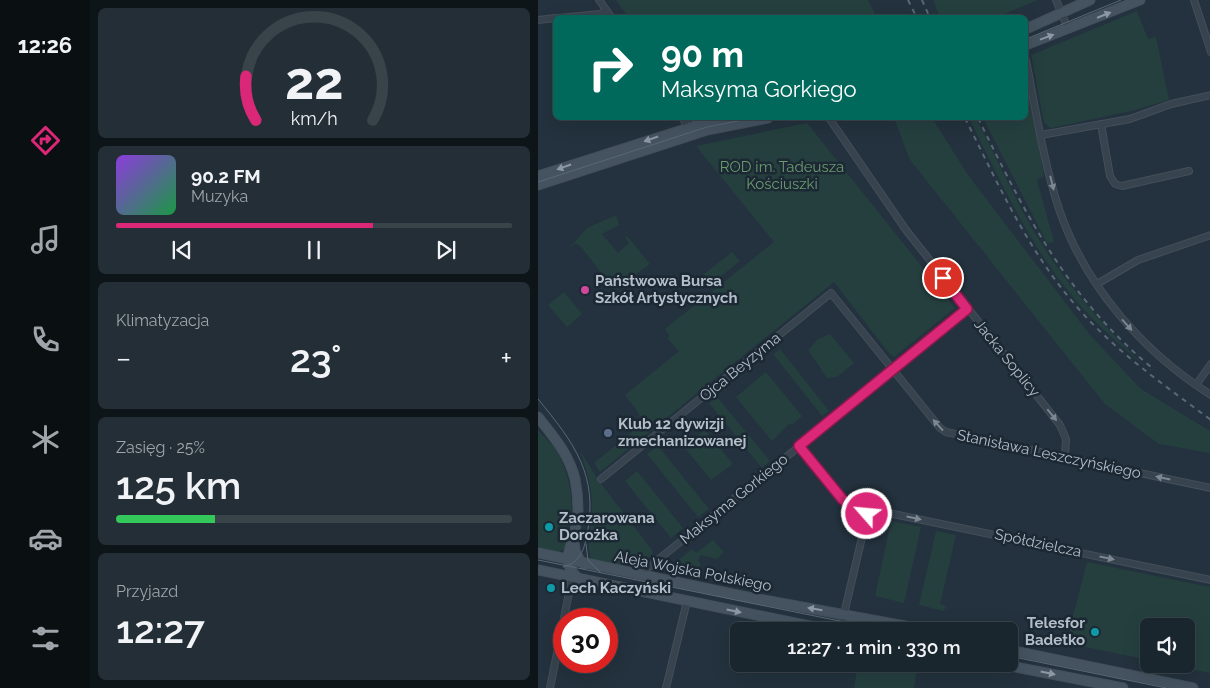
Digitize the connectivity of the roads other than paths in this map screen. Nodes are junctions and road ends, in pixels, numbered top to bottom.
1 (599, 0) edge
2 (1056, 0) edge
3 (1090, 0) edge
4 (1140, 0) edge
5 (1194, 0) edge
6 (606, 10) junction
7 (1061, 12) junction
8 (594, 15) edge
9 (610, 15) edge
10 (553, 18) edge
11 (538, 20) edge
12 (1028, 28) edge
13 (1068, 29) junction
14 (1028, 44) edge
15 (1210, 52) edge
16 (1028, 70) edge
17 (1210, 94) edge
18 (684, 120) edge
19 (715, 120) edge
20 (756, 120) edge
21 (830, 120) edge
22 (1101, 124) junction
23 (689, 131) junction
24 (1041, 135) junction
25 (1189, 171) dead end
26 (538, 176) edge
27 (538, 185) edge
28 (1210, 235) edge
29 (1097, 284) junction
30 (831, 293) joint
31 (967, 309) junction
32 (1210, 364) edge
33 (893, 370) junction
34 (1196, 385) junction
35 (1210, 395) edge
36 (538, 417) edge
37 (799, 446) junction
38 (1065, 458) junction
39 (601, 479) dead end
40 (1210, 488) edge
41 (843, 500) junction
42 (860, 506) junction
43 (867, 515) junction
44 (855, 518) junction
45 (575, 535) junction
46 (860, 538) junction
47 (538, 553) edge
48 (567, 560) junction
49 (584, 564) junction
50 (538, 570) edge
51 (640, 575) junction
52 (576, 578) junction
53 (1210, 580) edge
54 (687, 601) junction
55 (844, 614) junction
56 (790, 622) edge
57 (842, 622) edge
58 (885, 622) edge
59 (1018, 652) edge
60 (1018, 668) edge
61 (550, 688) edge
62 (666, 688) edge
63 (1122, 688) edge
64 (1192, 688) edge

1 - 6 street
2 - 7 street
3 - 7 main road
13 -> 4 main road
5 - 15 street
6 - 8 street
6 - 9 street
7 - 12 main road
7 - 13 street
10 - 11 street
14 -> 13 main road
16 - 24 street
17 - 22 street
18 - 23 street
19 - 23 main road
20 - 23 main road
21 - 31 street, Jacka Soplicy
22 - 24 street
22 - 25 street
23 -> 26 main road
23 - 27 main road
24 -> 29 street
28 - 29 street
29 -> 34 street
30 - 33 street, Stanisława Leszczyńskiego
30 - 39 street, Ojca Beyzyma
31 - 33 street, Maksyma Gorkiego
31 -> 38 street, Jacka Soplicy
32 - 34 street
33 - 37 street, Maksyma Gorkiego
38 -> 33 street, Stanisława Leszczyńskiego
34 - 35 street
36 - 45 main road
37 - 41 street
37 - 51 street, Maksyma Gorkiego
40 -> 38 street, Stanisława Leszczyńskiego
41 - 42 street
41 - 44 street
42 - 43 street
42 - 44 street
43 - 44 street
43 - 46 street
43 -> 53 street, Spółdzielcza
44 - 46 street
45 - 48 main road
45 - 49 main road
46 - 55 street
47 - 48 main road, Aleja Wojska Polskiego
48 - 49 main road, Aleja Wojska Polskiego
48 - 52 main road
49 - 51 main road, Aleja Wojska Polskiego
50 - 52 main road, Aleja Wojska Polskiego
55 -> 51 main road, Aleja Wojska Polskiego
52 - 54 main road, Aleja Wojska Polskiego
52 - 61 street
54 -> 56 main road, Aleja Wojska Polskiego
54 - 62 street
55 - 57 street
55 - 58 main road, Aleja Wojska Polskiego
59 - 64 main road
60 -> 63 main road

